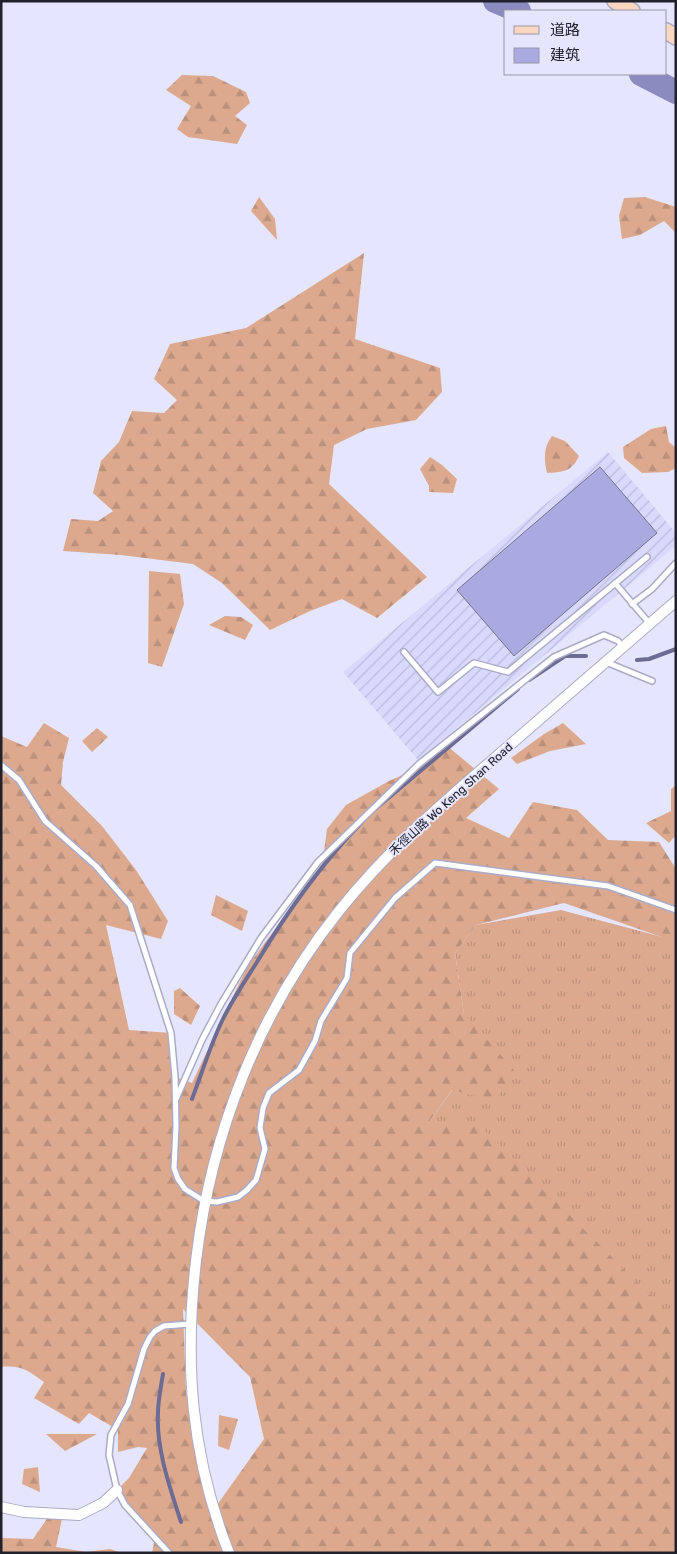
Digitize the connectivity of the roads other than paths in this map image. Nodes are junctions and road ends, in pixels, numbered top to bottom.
1 (615, 1) edge
2 (630, 10) edge
3 (647, 557) dead end
4 (676, 563) edge
5 (616, 583) junction
6 (676, 601) edge
7 (632, 604) junction
8 (650, 624) junction
9 (624, 647) junction
10 (404, 652) dead end
11 (606, 662) junction
12 (652, 681) dead end
13 (1, 765) edge
14 (676, 910) edge
15 (175, 1102) junction
16 (204, 1201) junction
17 (190, 1324) junction
18 (117, 1490) junction
19 (1, 1508) edge
20 (169, 1553) edge
21 (228, 1553) edge

1 - 2 main road
3 - 5 lane
4 - 7 lane
5 - 7 lane
5 - 10 lane
6 - 8 street, 禾徑山路 Wo Keng Shan Road
7 - 8 lane
8 - 9 street, 禾徑山路 Wo Keng Shan Road
9 - 11 street, 禾徑山路 Wo Keng Shan Road
9 - 15 lane
11 - 12 lane
11 - 16 street, 禾徑山路 Wo Keng Shan Road
13 - 15 lane
14 - 16 lane
15 - 16 lane
16 - 17 street, 禾徑山路 Wo Keng Shan Road
17 - 18 lane
17 - 21 street, 禾徑山路 Wo Keng Shan Road
18 - 19 street
18 - 20 lane

